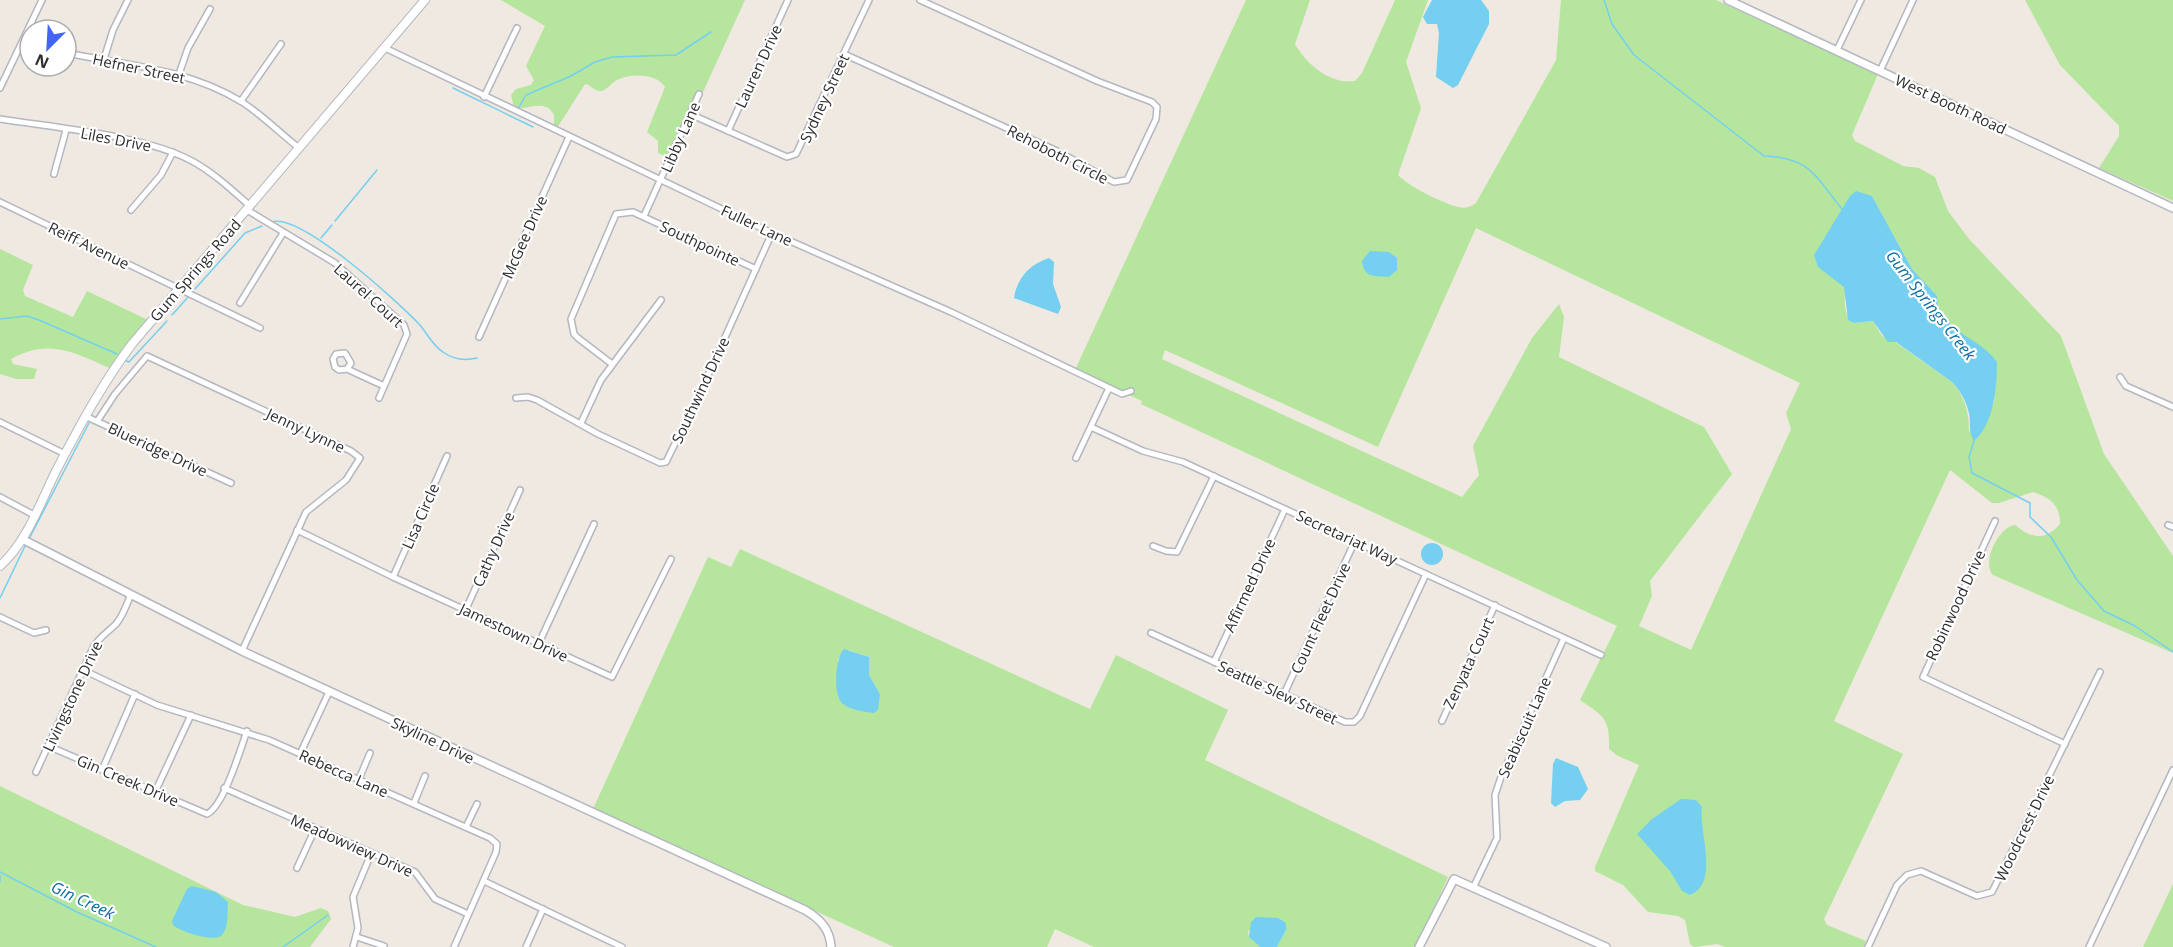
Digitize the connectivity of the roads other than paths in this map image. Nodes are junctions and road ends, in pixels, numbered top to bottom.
1 (42, 0) edge
2 (128, 0) edge
3 (425, 0) edge
4 (788, 0) edge
5 (868, 0) edge
6 (920, 0) edge
7 (1728, 0) edge
8 (1861, 0) edge
9 (1913, 0) edge
10 (210, 9) dead end
11 (35, 18) edge
12 (517, 28) dead end
13 (281, 44) dead end
14 (385, 48) junction
15 (1837, 50) junction
16 (844, 54) junction
17 (18, 55) edge
18 (78, 55) edge
19 (104, 59) junction
20 (1880, 71) junction
21 (179, 74) junction
22 (0, 88) edge
23 (699, 94) dead end
24 (484, 97) junction
25 (241, 102) junction
26 (690, 114) junction
27 (0, 119) edge
28 (66, 130) junction
29 (728, 131) junction
30 (569, 137) junction
31 (299, 148) junction
32 (173, 152) junction
33 (54, 174) dead end
34 (661, 180) junction
35 (0, 202) edge
36 (249, 208) junction
37 (2173, 208) edge
38 (131, 210) dead end
39 (644, 216) junction
40 (283, 233) junction
41 (772, 233) junction
42 (756, 269) junction
43 (179, 288) junction
44 (661, 300) dead end
45 (240, 303) dead end
46 (260, 328) dead end
47 (479, 338) dead end
48 (612, 364) junction
49 (346, 369) dead end
50 (2120, 377) dead end
51 (384, 386) junction
52 (1109, 388) junction
53 (1131, 391) dead end
54 (378, 398) dead end
55 (516, 398) dead end
56 (2173, 407) edge
57 (85, 416) junction
58 (98, 420) junction
59 (0, 422) edge
60 (581, 423) junction
61 (1091, 427) junction
62 (65, 454) junction
63 (447, 456) dead end
64 (1076, 458) dead end
65 (1214, 476) junction
66 (231, 483) dead end
67 (520, 490) dead end
68 (0, 497) edge
69 (1285, 508) junction
70 (34, 514) junction
71 (1995, 521) dead end
72 (594, 524) dead end
73 (297, 530) junction
74 (22, 539) junction
75 (1355, 541) junction
76 (1153, 546) dead end
77 (671, 559) dead end
78 (1, 565) edge
79 (1426, 573) junction
80 (0, 574) edge
81 (393, 577) junction
82 (131, 594) junction
83 (1495, 606) junction
84 (466, 609) junction
85 (0, 616) edge
86 (46, 630) dead end
87 (1150, 633) dead end
88 (1564, 638) junction
89 (539, 643) junction
90 (242, 651) junction
91 (1601, 655) dead end
92 (1214, 662) junction
93 (83, 670) junction
94 (2100, 672) dead end
95 (328, 692) junction
96 (135, 694) junction
97 (1284, 694) junction
98 (190, 715) junction
99 (1442, 721) dead end
100 (247, 731) junction
101 (2065, 744) junction
102 (48, 746) junction
103 (300, 753) junction
104 (370, 753) dead end
105 (102, 770) junction
106 (2173, 770) edge
107 (36, 772) dead end
108 (425, 776) dead end
109 (359, 779) junction
110 (224, 788) junction
111 (156, 790) junction
112 (414, 803) junction
113 (477, 804) dead end
114 (466, 827) junction
115 (315, 829) junction
116 (371, 854) junction
117 (297, 868) dead end
118 (484, 880) junction
119 (1474, 886) junction
120 (543, 909) junction
121 (468, 914) junction
122 (357, 936) junction
123 (607, 940) junction
124 (384, 946) edge
125 (353, 947) edge
126 (454, 947) edge
127 (526, 947) edge
128 (604, 947) edge
129 (622, 947) edge
130 (831, 947) edge
131 (1419, 947) edge
132 (1606, 947) edge
133 (1868, 947) edge
134 (2088, 947) edge

1 - 11 street
2 - 19 street
3 - 14 main road, Gum Springs Road
4 - 29 street, Lauren Drive
5 - 16 street, Sydney Street
6 - 16 street, Rehoboth Circle
7 - 15 street, West Booth Road
8 - 15 street
9 - 20 street
10 - 21 street
12 - 24 street
13 - 25 street
14 - 24 street, Fuller Lane
14 - 31 main road, Gum Springs Road
15 - 20 street, West Booth Road
16 - 29 street, Sydney Street
17 - 22 street
18 - 19 street, Hefner Street
19 - 21 street, Hefner Street
20 - 37 street, West Booth Road
21 - 25 street, Hefner Street
23 - 26 street, Libby Lane
24 - 30 street, Fuller Lane
25 - 31 street, Hefner Street
26 - 29 street, Sydney Street
26 - 34 street, Libby Lane
27 - 28 street, Liles Drive
28 - 32 street, Liles Drive
28 - 33 street
30 - 34 street, Fuller Lane
30 - 47 street, McGee Drive
31 - 36 main road, Gum Springs Road
32 - 36 street, Liles Drive
32 - 38 street
34 - 39 street, Libby Lane
34 - 41 street, Fuller Lane
35 - 43 street, Reiff Avenue
36 - 40 street, Laurel Court
36 - 43 main road, Gum Springs Road
39 - 42 street, Southpointe
39 - 48 street
40 - 45 street
40 - 51 street, Laurel Court
41 - 42 street, Southwind Drive
41 - 52 street, Fuller Lane
42 - 60 street, Southwind Drive
43 - 46 street, Reiff Avenue
43 - 57 main road, Gum Springs Road
44 - 48 street
48 - 60 street
49 - 51 street
50 - 56 street
51 - 54 street, Laurel Court
52 - 53 street, Fuller Lane
52 - 61 street
55 - 60 street, Southwind Drive
57 - 58 street, Blueridge Drive
57 - 62 main road, Gum Springs Road
58 - 66 street, Blueridge Drive
58 - 73 street, Jenny Lynne
59 - 62 street
61 - 64 street
61 - 65 street, Secretariat Way
62 - 70 main road, Gum Springs Road
63 - 81 street, Lisa Circle
65 - 69 street, Secretariat Way
65 - 76 street
67 - 84 street, Cathy Drive
68 - 70 street
69 - 75 street, Secretariat Way
69 - 92 street, Affirmed Drive
70 - 74 main road, Gum Springs Road
71 - 101 street, Robinwood Drive
72 - 89 street
73 - 81 street, Jamestown Drive
73 - 90 street, Jenny Lynne
74 - 78 main road, Gum Springs Road
74 - 82 street, Skyline Drive
75 - 79 street, Secretariat Way
75 - 97 street, Count Fleet Drive
77 - 89 street, Jamestown Drive
78 - 80 street
79 - 83 street, Secretariat Way
79 - 97 street, Seattle Slew Street
81 - 84 street, Jamestown Drive
82 - 90 street, Skyline Drive
82 - 93 street, Livingstone Drive
83 - 88 street, Secretariat Way
83 - 99 street, Zenyata Court
84 - 89 street, Jamestown Drive
85 - 86 street
87 - 92 street, Seattle Slew Street
88 - 91 street, Secretariat Way
88 - 119 street, Seabiscuit Lane
90 - 95 street, Skyline Drive
92 - 97 street, Seattle Slew Street
93 - 96 street, Rebecca Lane
93 - 102 street, Livingstone Drive
94 - 101 street, Woodcrest Drive
95 - 103 street
95 - 130 street, Skyline Drive
96 - 98 street, Rebecca Lane
96 - 105 street
98 - 100 street, Rebecca Lane
98 - 111 street
100 - 103 street, Rebecca Lane
100 - 110 street
101 - 133 street, Woodcrest Drive
102 - 105 street, Gin Creek Drive
102 - 107 street, Livingstone Drive
103 - 109 street, Rebecca Lane
104 - 109 street
105 - 111 street, Gin Creek Drive
106 - 134 street
108 - 112 street
109 - 112 street, Rebecca Lane
110 - 111 street, Gin Creek Drive
110 - 115 street, Meadowview Drive
112 - 114 street, Rebecca Lane
113 - 114 street
114 - 118 street, Rebecca Lane
115 - 116 street, Meadowview Drive
115 - 117 street
116 - 121 street, Meadowview Drive
116 - 122 street
118 - 120 street
118 - 121 street, Rebecca Lane
119 - 131 street
119 - 132 street
120 - 123 street
120 - 127 street
121 - 126 street, Rebecca Lane
122 - 124 street
122 - 125 street
123 - 128 street
123 - 129 street

